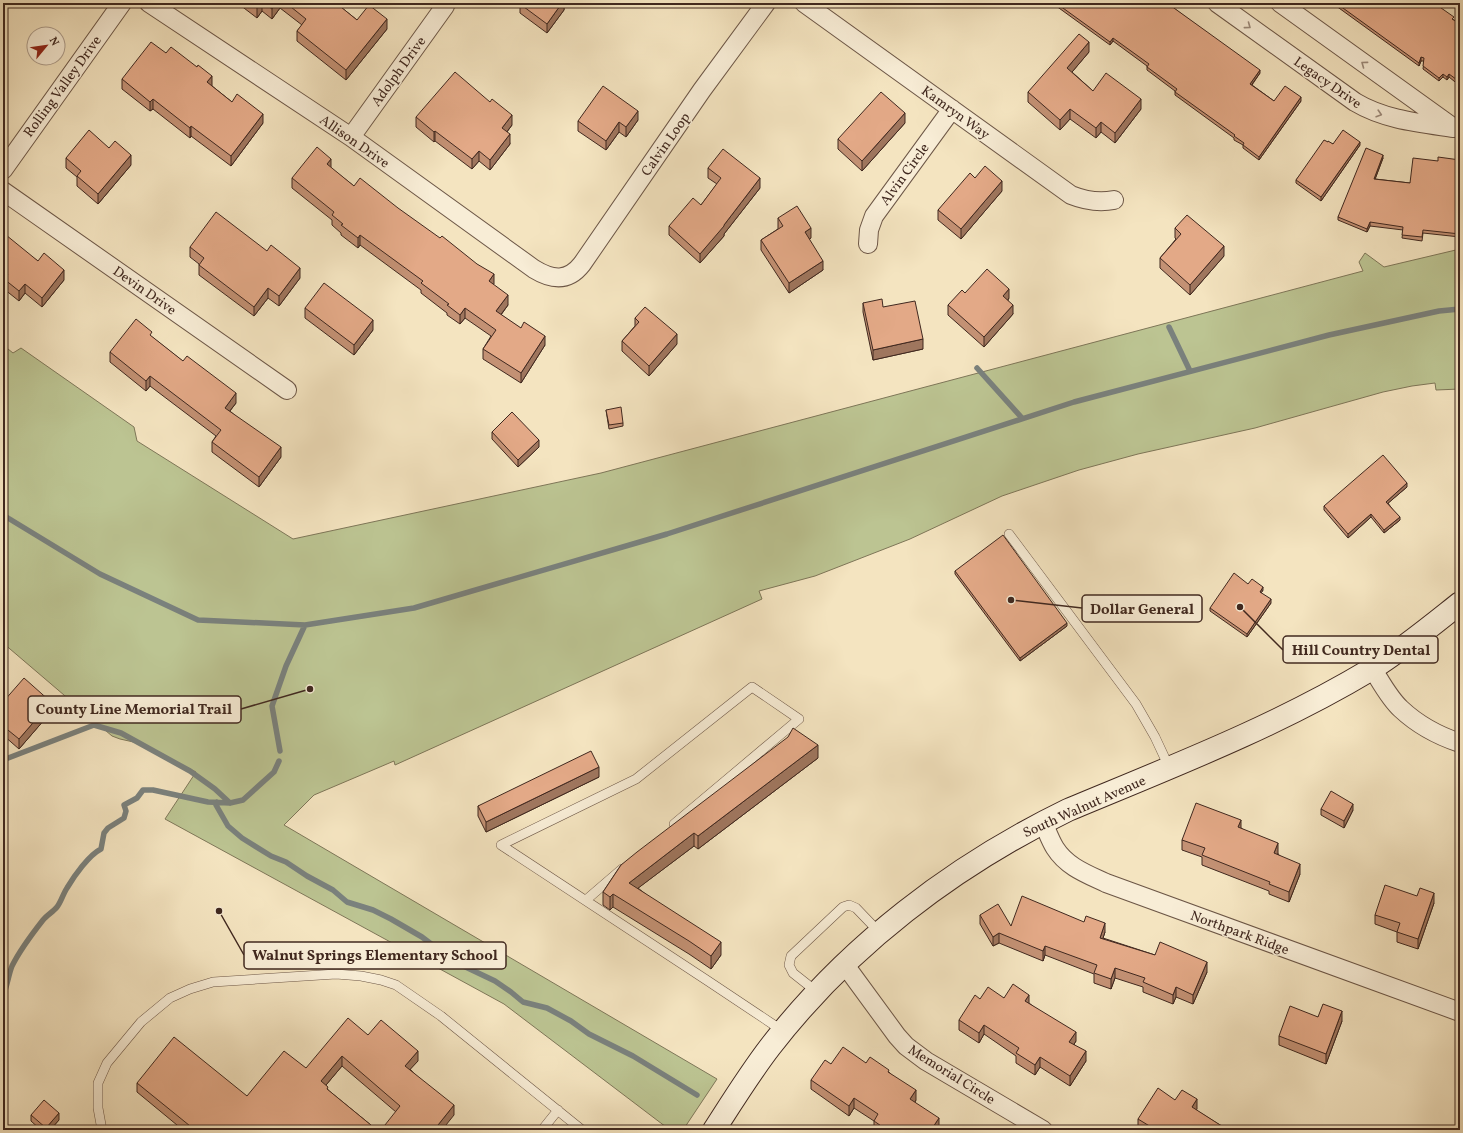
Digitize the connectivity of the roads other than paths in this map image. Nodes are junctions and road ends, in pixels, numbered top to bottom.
1 (122, 3) edge
2 (149, 3) edge
3 (766, 3) edge
4 (804, 3) edge
5 (1217, 3) edge
6 (1280, 3) edge
7 (445, 6) dead end
8 (952, 109) junction
9 (1457, 128) edge
10 (351, 137) junction
11 (3, 170) edge
12 (3, 191) edge
13 (1114, 200) dead end
14 (868, 244) dead end
15 (559, 278) joint
16 (287, 390) dead end
17 (1009, 534) dead end
18 (1460, 603) edge
19 (1372, 668) junction
20 (1460, 743) edge
21 (1169, 767) junction
22 (1042, 822) junction
23 (665, 833) edge
24 (628, 864) edge
25 (586, 900) junction
26 (879, 932) junction
27 (845, 965) junction
28 (816, 992) junction
29 (1460, 1012) edge
30 (783, 1031) junction
31 (558, 1110) junction
32 (102, 1130) edge
33 (542, 1130) edge
34 (582, 1130) edge
35 (714, 1130) edge
36 (1043, 1130) edge

1 - 11 street, Rolling Valley Drive
2 - 10 street, Allison Drive
3 - 15 street, Calvin Loop
4 - 8 street, Kamryn Way
5 -> 9 street, Legacy Drive
9 -> 6 street, Legacy Drive
7 - 10 street, Adolph Drive
8 - 13 street, Kamryn Way
8 - 14 street, Alvin Circle
10 - 15 street, Allison Drive
12 - 16 street, Devin Drive
17 - 21 lane
18 - 19 street, South Walnut Avenue
19 - 20 street
19 - 21 street, South Walnut Avenue
21 - 22 street, South Walnut Avenue
22 - 26 street, South Walnut Avenue
22 - 29 street, Northpark Ridge
23 - 25 lane
24 - 25 lane
25 - 30 lane
26 - 27 street, South Walnut Avenue
26 - 28 lane
27 - 28 street, South Walnut Avenue
27 - 36 street, Memorial Circle
28 - 30 street, South Walnut Avenue
30 - 35 street, South Walnut Avenue
31 - 32 lane
31 - 33 lane
31 - 34 lane

